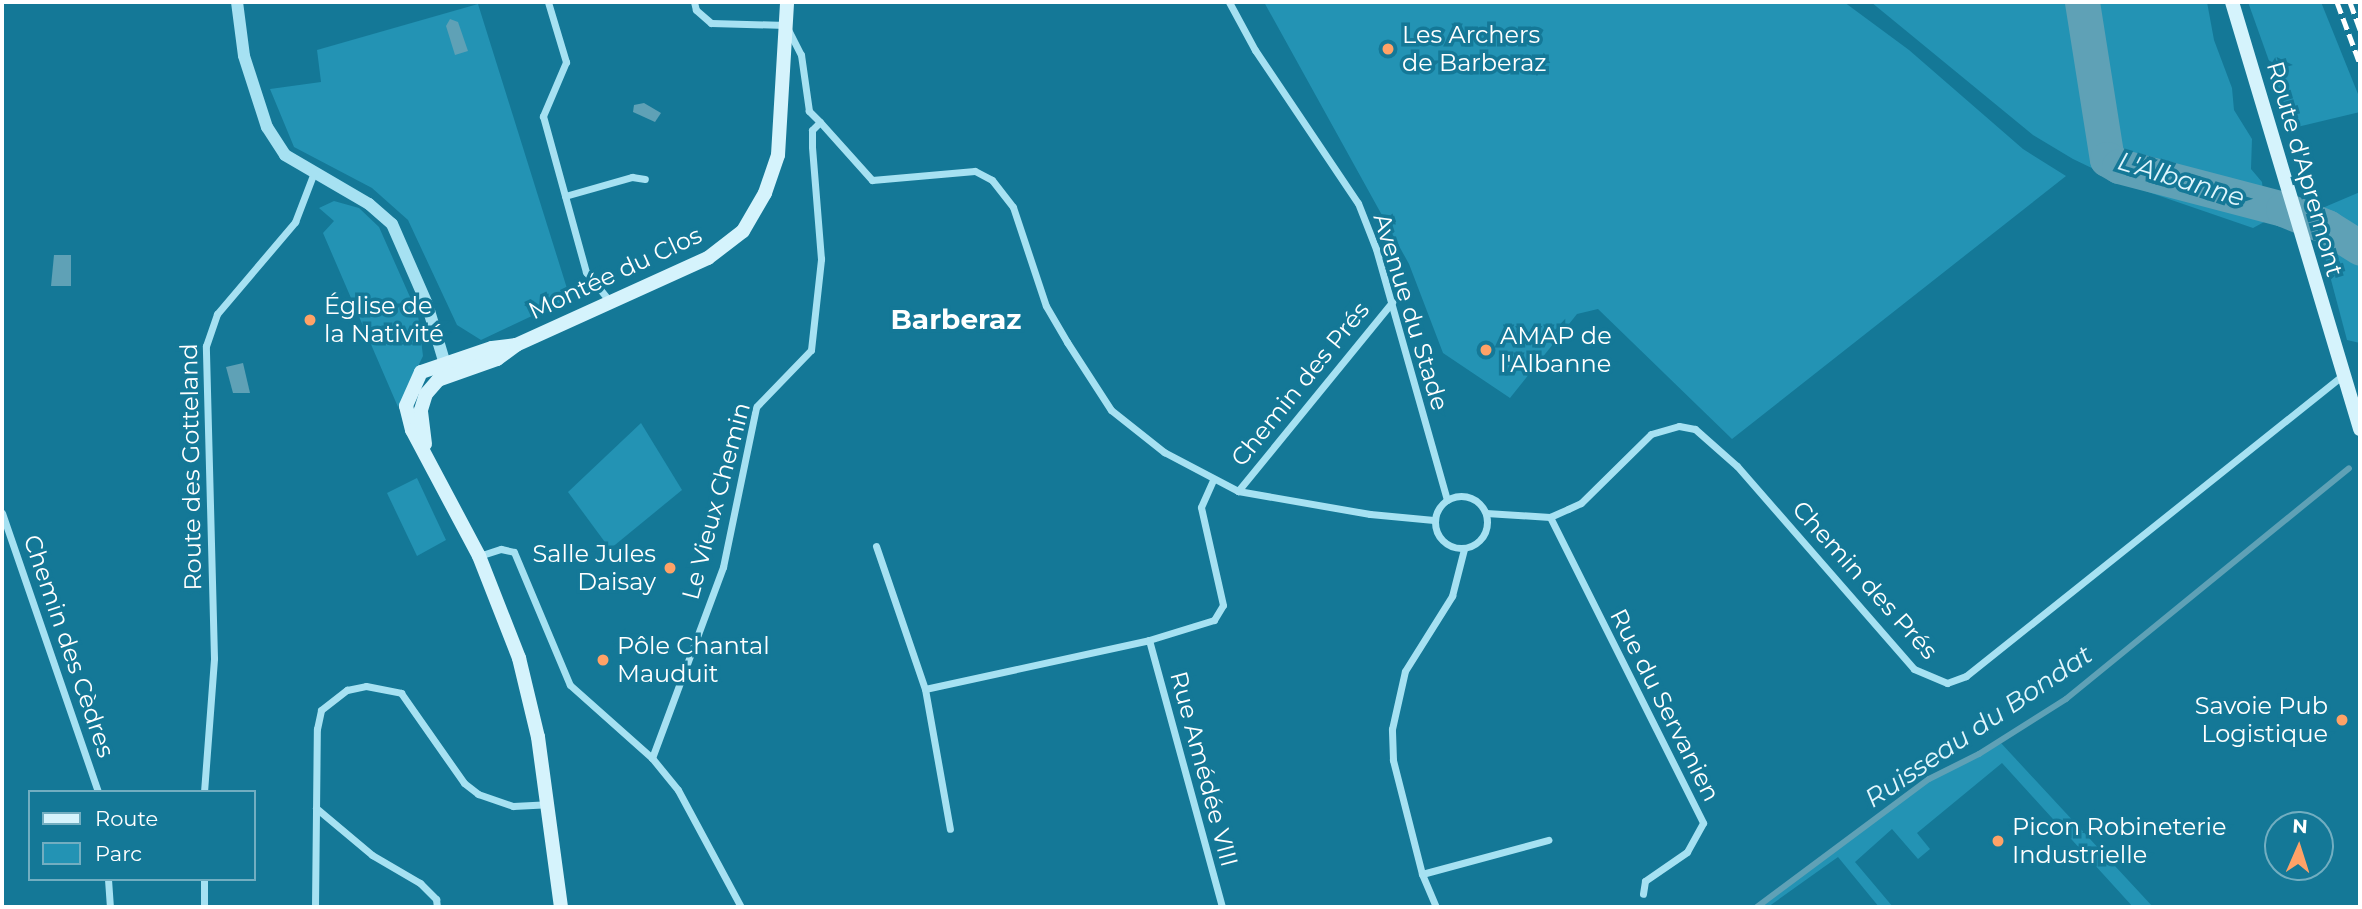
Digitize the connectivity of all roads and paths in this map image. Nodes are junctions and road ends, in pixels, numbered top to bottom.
1 (237, 2) edge
2 (548, 2) edge
3 (694, 2) edge
4 (787, 2) edge
5 (1229, 2) edge
6 (2232, 2) edge
7 (786, 26) junction
8 (820, 122) junction
9 (313, 175) junction
10 (645, 179) dead end
11 (565, 196) junction
12 (610, 302) junction
13 (1392, 302) junction
14 (446, 370) junction
15 (2343, 375) junction
16 (2360, 429) edge
17 (1213, 480) junction
18 (1238, 491) junction
19 (1447, 500) junction
20 (2, 513) edge
21 (1486, 513) junction
22 (1550, 517) junction
23 (1434, 520) junction
24 (876, 546) dead end
25 (1464, 549) junction
26 (480, 556) junction
27 (1149, 640) junction
28 (925, 690) junction
29 (652, 758) junction
30 (97, 790) edge
31 (204, 790) edge
32 (547, 804) junction
33 (316, 808) junction
34 (950, 829) dead end
35 (1548, 840) dead end
36 (1422, 874) junction
37 (108, 881) edge
38 (204, 881) edge
39 (1643, 894) dead end
40 (110, 907) edge
41 (204, 907) edge
42 (315, 907) edge
43 (437, 907) edge
44 (561, 907) edge
45 (741, 907) edge
46 (1222, 907) edge
47 (1436, 907) edge

1 - 9 street
2 - 11 street
3 - 7 street
4 - 7 main road, Montée du Clos
5 - 13 street, Avenue du Stade
6 - 15 main road, Route d'Apremont
7 - 8 street
7 - 12 main road, Montée du Clos
8 - 17 street, Chemin des Prés
8 - 29 street, Le Vieux Chemin
9 - 14 street
9 - 31 street, Route des Gotteland
10 - 11 street
11 - 12 street
12 - 14 main road, Montée du Clos
13 - 18 street, Chemin des Prés
13 - 19 street, Avenue du Stade
14 - 26 main road
15 - 16 main road, Route d'Apremont
15 - 22 street, Chemin des Prés
17 - 18 street, Chemin des Prés
17 - 27 street
18 - 23 street, Chemin des Prés
19 - 21 street
19 - 23 street
20 - 30 street, Chemin des Cèdres
21 - 22 street, Chemin des Prés
21 - 25 street
22 - 39 street, Rue du Servanien
23 - 25 street
24 - 28 street
25 - 36 street
26 - 29 street
26 - 32 main road
27 - 28 street
27 - 46 street, Rue Amédée VIII
28 - 34 street
29 - 45 street
32 - 33 street
32 - 44 main road
33 - 42 street
33 - 43 street
35 - 36 street
36 - 47 street
37 - 40 street
38 - 41 street

